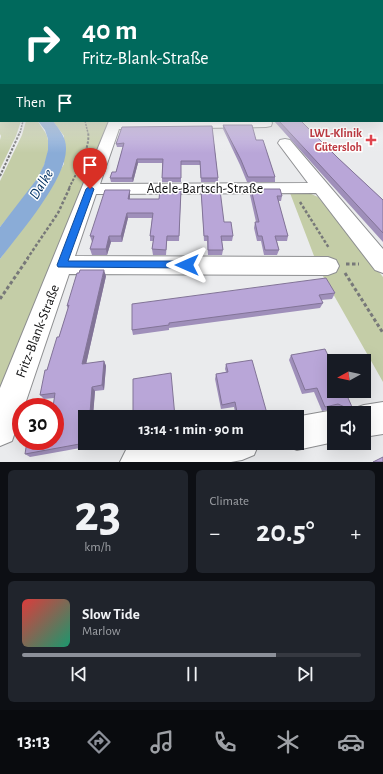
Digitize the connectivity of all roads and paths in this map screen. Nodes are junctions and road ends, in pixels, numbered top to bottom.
1 (24, 122) edge
2 (85, 122) edge
3 (265, 122) edge
4 (114, 123) edge
5 (285, 143) dead end
6 (0, 176) edge
7 (320, 188) junction
8 (90, 189) junction
9 (382, 264) edge
10 (62, 265) junction
11 (328, 266) joint
12 (0, 299) edge
13 (383, 418) edge
14 (371, 420) edge
15 (327, 427) edge
16 (0, 429) edge
17 (304, 432) edge
18 (204, 450) edge
19 (138, 462) edge

1 - 6 path
2 - 12 path
3 - 4 street
4 - 8 street, Fritz-Blank-Straße
5 - 7 street
7 - 8 street, Adele-Bartsch-Straße
7 - 9 street
8 - 10 street, Fritz-Blank-Straße
9 - 11 path
10 - 11 street
10 - 16 street, Fritz-Blank-Straße
13 - 14 street
15 - 17 street
18 - 19 street

